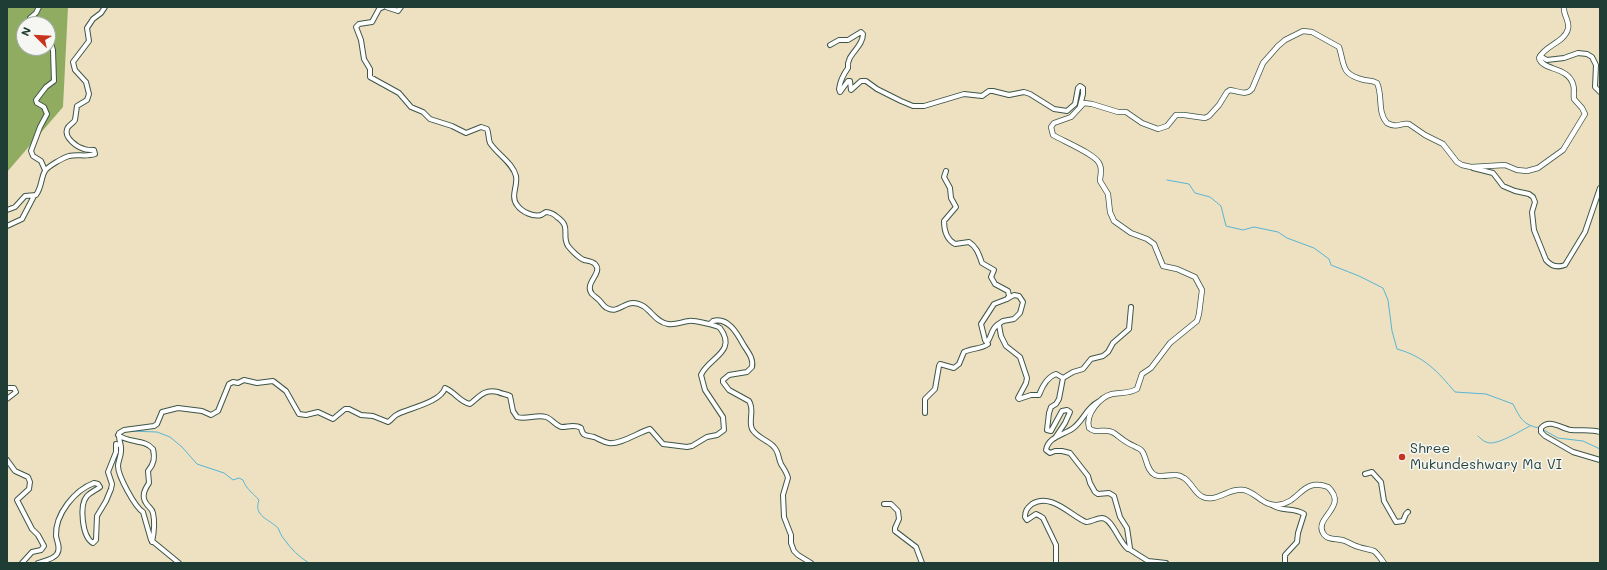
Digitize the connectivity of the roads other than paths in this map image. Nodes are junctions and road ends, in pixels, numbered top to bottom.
1 (39, 7) edge
2 (105, 7) edge
3 (383, 7) edge
4 (386, 7) edge
5 (401, 7) edge
6 (1564, 7) edge
7 (32, 16) edge
8 (830, 45) dead end
9 (52, 56) edge
10 (1540, 56) junction
11 (1600, 92) edge
12 (1080, 106) junction
13 (1471, 167) junction
14 (45, 170) junction
15 (946, 171) dead end
16 (1600, 188) edge
17 (34, 196) junction
18 (7, 210) edge
19 (7, 226) edge
20 (1007, 299) junction
21 (1131, 307) dead end
22 (710, 324) junction
23 (997, 325) junction
24 (987, 342) junction
25 (1063, 378) junction
26 (7, 388) edge
27 (7, 400) edge
28 (1101, 401) junction
29 (925, 413) dead end
30 (1600, 432) edge
31 (118, 435) junction
32 (1055, 438) junction
33 (120, 445) junction
34 (7, 460) edge
35 (1600, 460) edge
36 (1365, 474) dead end
37 (884, 504) dead end
38 (1272, 505) junction
39 (1408, 512) dead end
40 (152, 542) junction
41 (1129, 549) junction
42 (22, 563) edge
43 (38, 563) edge
44 (179, 563) edge
45 (811, 563) edge
46 (922, 563) edge
47 (1056, 563) edge
48 (1166, 563) edge
49 (1285, 563) edge
50 (1384, 563) edge

1 - 7 street
2 - 14 street
3 - 22 street
4 - 5 street
6 - 10 street
8 - 12 street
9 - 14 street
10 - 11 street
10 - 13 street
12 - 13 street
12 - 28 street
13 - 16 street
14 - 17 street
15 - 20 street
17 - 18 street
17 - 19 street
20 - 23 street
20 - 24 street
21 - 25 street
22 - 31 street
22 - 45 street
23 - 24 street
23 - 25 street
24 - 29 street
25 - 32 street
26 - 27 street
28 - 32 street
28 - 38 street
30 - 35 street
31 - 33 street
31 - 40 street
32 - 41 street
33 - 40 street
33 - 43 street
34 - 42 street
36 - 39 street
37 - 46 street
38 - 49 street
38 - 50 street
40 - 44 street
41 - 47 street
41 - 48 street

